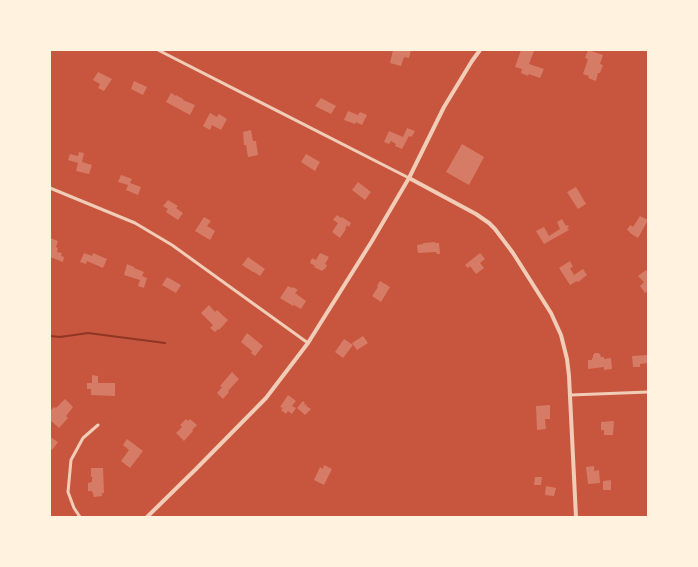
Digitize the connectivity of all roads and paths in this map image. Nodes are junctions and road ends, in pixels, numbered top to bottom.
1 (158, 50) edge
2 (480, 50) edge
3 (409, 178) junction
4 (50, 188) edge
5 (308, 343) junction
6 (648, 392) edge
7 (571, 395) junction
8 (98, 425) dead end
9 (80, 517) edge
10 (147, 517) edge
11 (576, 517) edge

1 - 3 street
2 - 3 street
3 - 5 street
3 - 7 street
4 - 5 street
5 - 10 street
6 - 7 street
7 - 11 street
8 - 9 street

